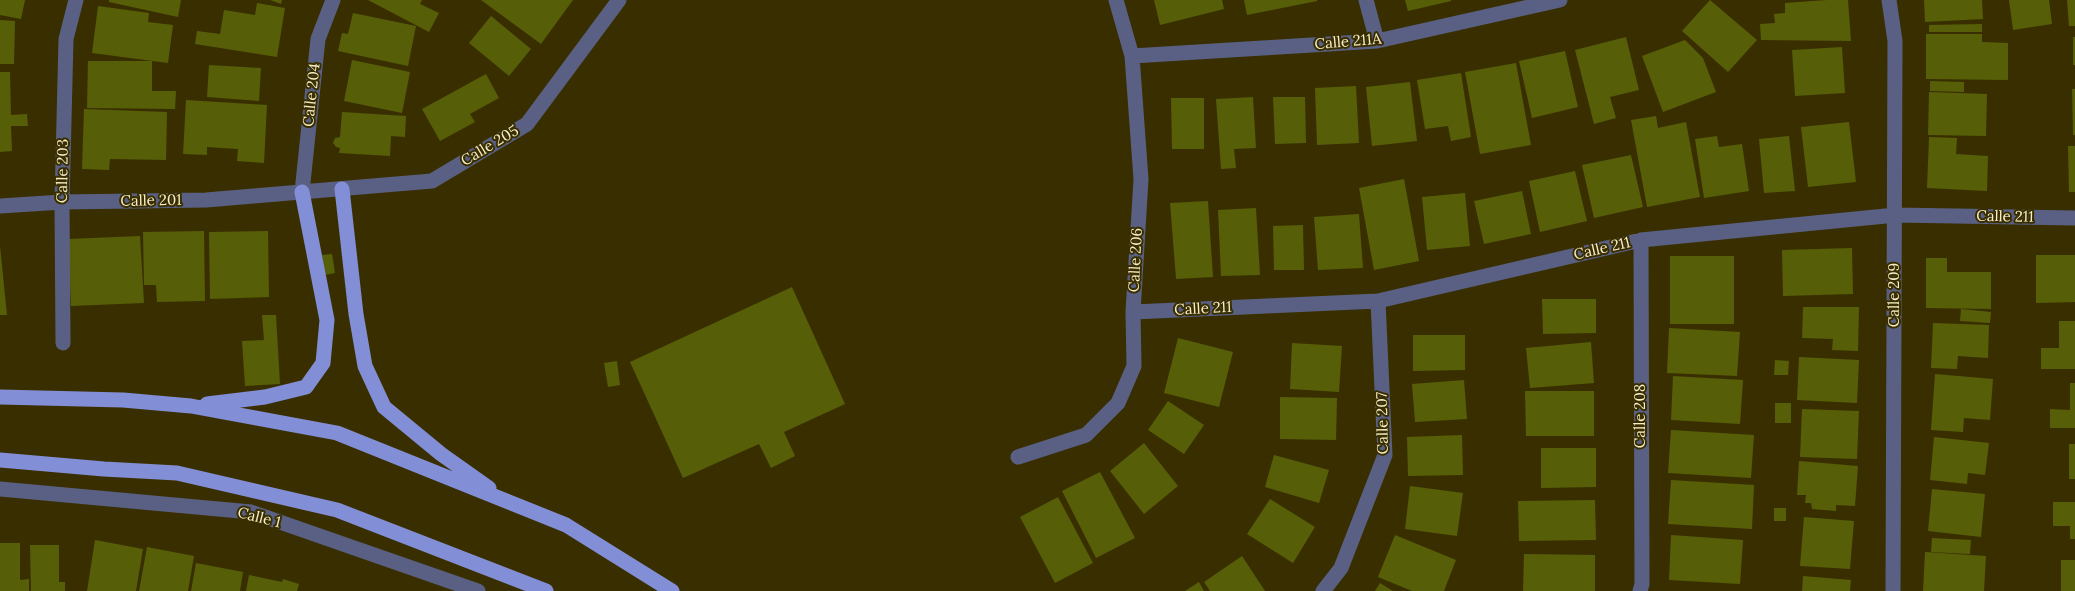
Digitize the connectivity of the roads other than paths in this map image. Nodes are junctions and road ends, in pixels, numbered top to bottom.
1 (76, 0) edge
2 (333, 0) edge
3 (619, 0) edge
4 (1116, 0) edge
5 (1366, 0) edge
6 (1560, 0) edge
7 (1889, 0) edge
8 (1377, 41) junction
9 (1132, 56) junction
10 (342, 189) junction
11 (302, 192) junction
12 (62, 202) junction
13 (0, 206) edge
14 (1896, 215) junction
15 (2075, 218) edge
16 (1641, 240) junction
17 (1378, 301) junction
18 (1133, 312) junction
19 (63, 343) dead end
20 (0, 397) edge
21 (191, 406) junction
22 (1018, 457) dead end
23 (0, 460) edge
24 (0, 489) edge
25 (509, 502) junction
26 (478, 591) edge
27 (546, 591) edge
28 (672, 591) edge
29 (1323, 591) edge
30 (1640, 591) edge
31 (1893, 591) edge

1 - 12 street, Calle 203
2 - 11 street, Calle 204
3 - 10 street, Calle 205
4 - 9 street, Calle 206
5 - 8 street
6 - 8 street, Calle 211A
7 - 14 street, Calle 209
8 - 9 street, Calle 211A
9 - 18 street, Calle 206
10 - 11 street, Calle 205
10 - 25 main road
11 - 12 street, Calle 201
11 - 21 main road
12 - 13 street, Calle 201
12 - 19 street, Calle 203
14 - 15 street, Calle 211
14 - 16 street, Calle 211
14 - 31 street, Calle 209
16 - 17 street, Calle 211
16 - 30 street, Calle 208
17 - 18 street, Calle 211
17 - 29 street, Calle 207
18 - 22 street, Calle 206
20 - 21 main road
21 - 25 main road
23 - 27 main road
24 - 26 street, Calle 1
25 - 28 main road

